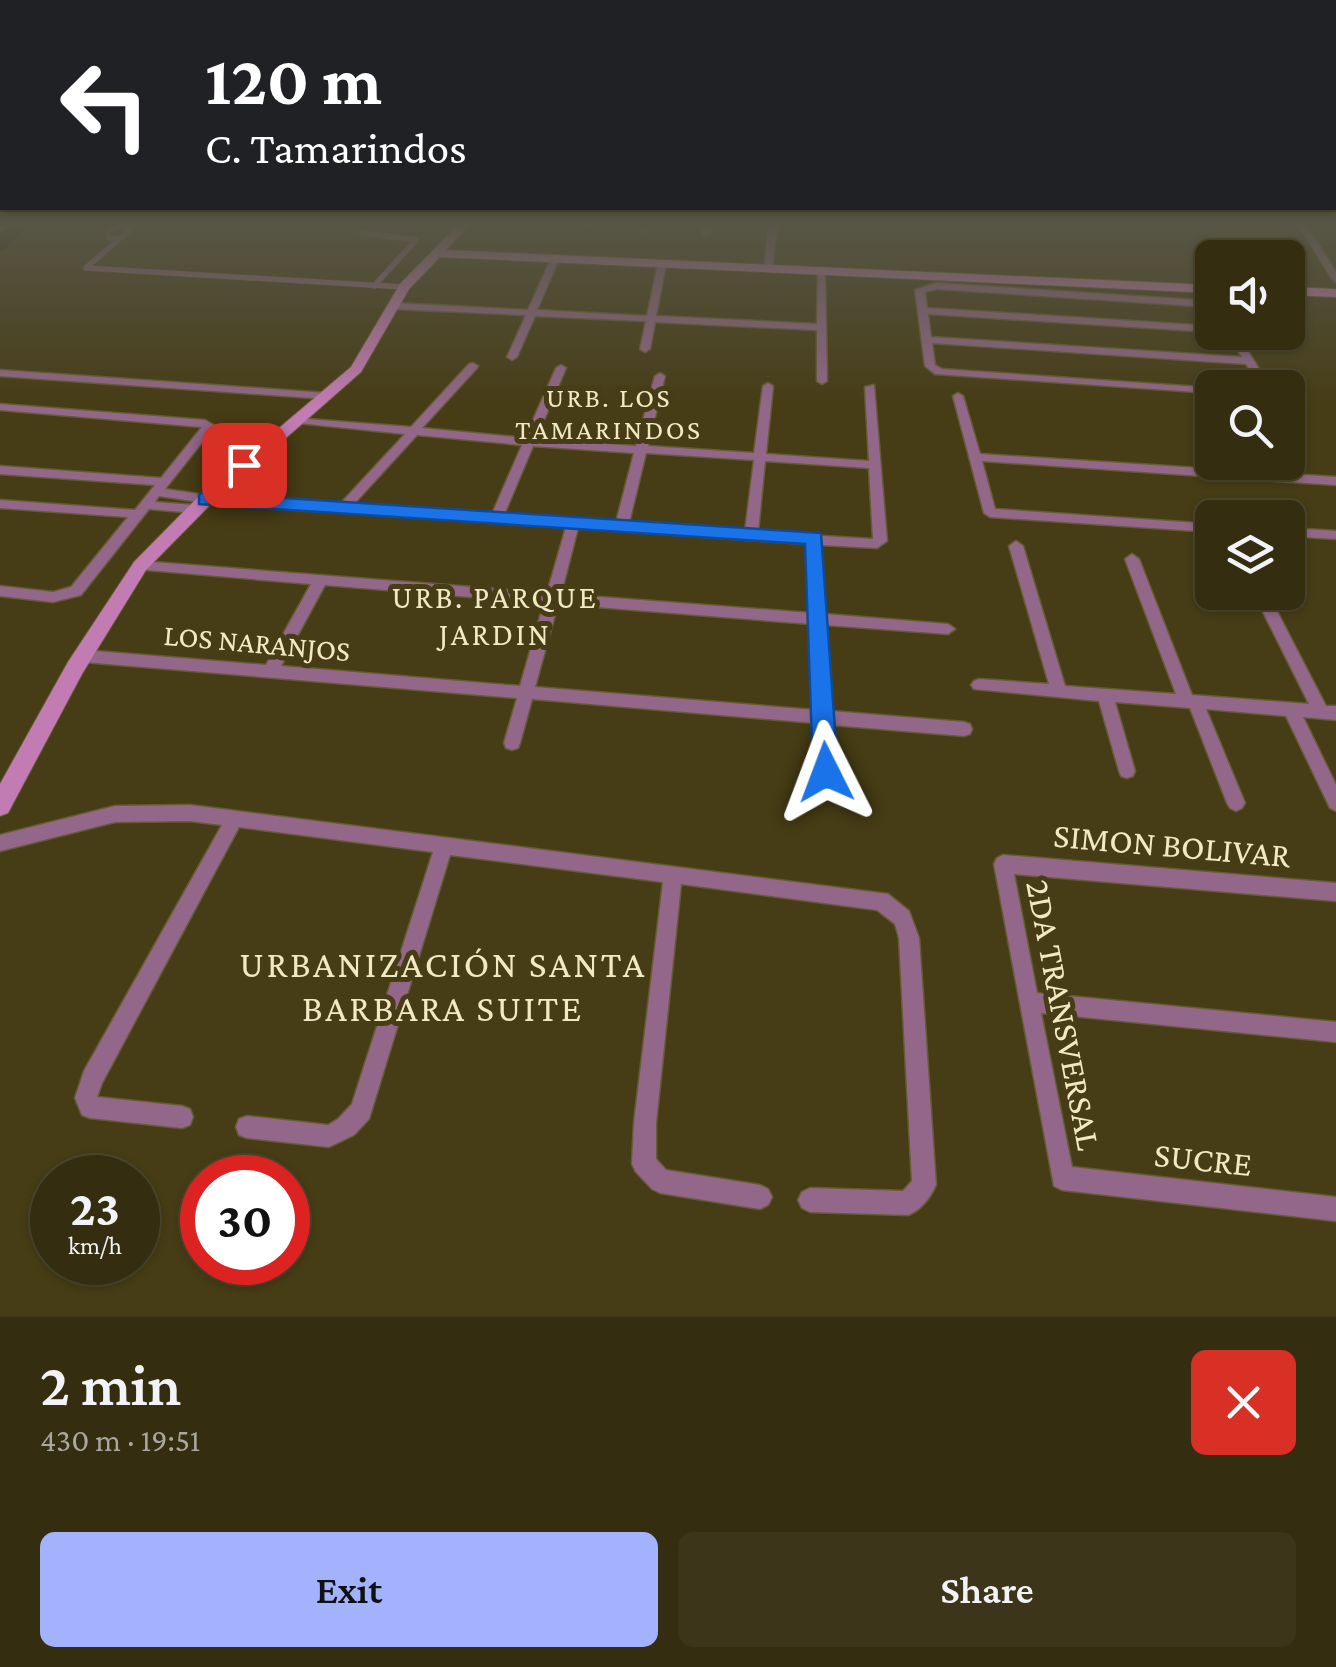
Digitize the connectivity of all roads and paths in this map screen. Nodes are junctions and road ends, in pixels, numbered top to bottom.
1 (365, 285) edge
2 (406, 285) edge
3 (543, 285) edge
4 (658, 285) edge
5 (822, 285) edge
6 (1134, 285) edge
7 (374, 286) joint
8 (404, 288) junction
9 (1189, 288) junction
10 (1195, 288) edge
11 (1305, 292) edge
12 (1336, 293) edge
13 (1195, 297) edge
14 (1195, 300) edge
15 (394, 306) junction
16 (530, 312) junction
17 (922, 312) junction
18 (652, 316) junction
19 (821, 327) junction
20 (1195, 328) edge
21 (926, 340) junction
22 (646, 349) dead end
23 (1243, 350) edge
24 (512, 357) dead end
25 (1250, 361) junction
26 (473, 366) dead end
27 (561, 368) dead end
28 (1255, 370) edge
29 (0, 373) edge
30 (660, 376) dead end
31 (822, 381) dead end
32 (768, 386) dead end
33 (870, 387) dead end
34 (1195, 389) edge
35 (327, 396) junction
36 (958, 396) dead end
37 (0, 407) edge
38 (298, 420) junction
39 (414, 432) junction
40 (529, 442) junction
41 (642, 450) junction
42 (760, 457) junction
43 (974, 457) junction
44 (876, 465) junction
45 (0, 470) edge
46 (1336, 481) edge
47 (162, 487) junction
48 (0, 504) edge
49 (201, 504) junction
50 (345, 506) junction
51 (143, 509) junction
52 (496, 516) junction
53 (574, 521) junction
54 (622, 524) junction
55 (1195, 527) edge
56 (1305, 533) edge
57 (751, 534) junction
58 (1336, 535) edge
59 (814, 538) junction
60 (1016, 546) dead end
61 (1132, 558) dead end
62 (140, 566) junction
63 (320, 581) junction
64 (0, 591) edge
65 (552, 598) junction
66 (1270, 610) edge
67 (818, 619) junction
68 (948, 629) dead end
69 (84, 656) junction
70 (271, 671) junction
71 (979, 684) dead end
72 (1059, 690) junction
73 (526, 692) junction
74 (1105, 694) junction
75 (1191, 701) junction
76 (1290, 709) junction
77 (1328, 712) edge
78 (823, 717) junction
79 (964, 729) dead end
80 (512, 743) dead end
81 (1127, 771) dead end
82 (826, 772) dead end
83 (1236, 803) dead end
84 (1336, 804) edge
85 (0, 806) edge
86 (235, 818) junction
87 (0, 844) edge
88 (444, 848) junction
89 (1003, 864) joint
90 (674, 874) junction
91 (1336, 892) edge
92 (1028, 1002) junction
93 (1336, 1032) edge
94 (182, 1116) dead end
95 (247, 1127) dead end
96 (1062, 1178) joint
97 (760, 1197) dead end
98 (810, 1200) dead end
99 (1336, 1209) edge

1 - 7 lane
2 - 8 main road
3 - 16 street
4 - 18 street
5 - 19 street
6 - 9 main road
7 - 8 lane
8 - 15 main road
9 - 10 main road
9 - 13 street
11 - 12 main road
14 - 17 street
15 - 16 street
15 - 35 main road
16 - 18 street
16 - 24 street
17 - 20 street
17 - 21 street
18 - 19 street
18 - 22 street
19 - 31 street
21 - 25 street
21 - 34 street
23 - 25 street
25 - 28 street
26 - 39 street
27 - 40 street
29 - 35 street
30 - 41 street
32 - 42 street
33 - 44 street
35 - 38 main road
36 - 43 street
37 - 47 street
38 - 39 street
38 - 49 main road
39 - 40 street
39 - 50 street
40 - 41 street
40 - 52 street
41 - 42 street
41 - 54 street
42 - 44 street
42 - 57 street
43 - 46 street
43 - 55 street
44 - 59 street
45 - 47 street
47 - 49 street
47 - 51 street
48 - 51 street
49 - 50 street
49 - 51 street
49 - 62 main road
50 - 52 street
51 - 64 street
52 - 53 street
53 - 54 street
53 - 65 street
54 - 57 street
56 - 58 street
57 - 59 street
59 - 67 street
60 - 72 street
61 - 75 street
62 - 63 street
62 - 69 main road
63 - 65 street
63 - 70 street
65 - 67 street
65 - 73 street
66 - 77 street
67 - 68 street
67 - 78 street
69 - 70 street, LOS NARANJOS
69 - 85 main road
70 - 73 street, LOS NARANJOS
71 - 72 street
72 - 74 street
73 - 78 street, LOS NARANJOS
73 - 80 street
74 - 75 street
74 - 81 street
75 - 76 street
75 - 83 street
76 - 77 street
76 - 84 street
78 - 79 street, LOS NARANJOS
78 - 82 street
86 - 87 street
86 - 88 street
86 - 94 street
88 - 90 street
88 - 95 street
89 - 91 street, SIMON BOLIVAR
89 - 92 street, 2DA TRANSVERSAL
90 - 97 street
90 - 98 street
92 - 93 street
92 - 96 street, 2DA TRANSVERSAL
96 - 99 street, SUCRE

